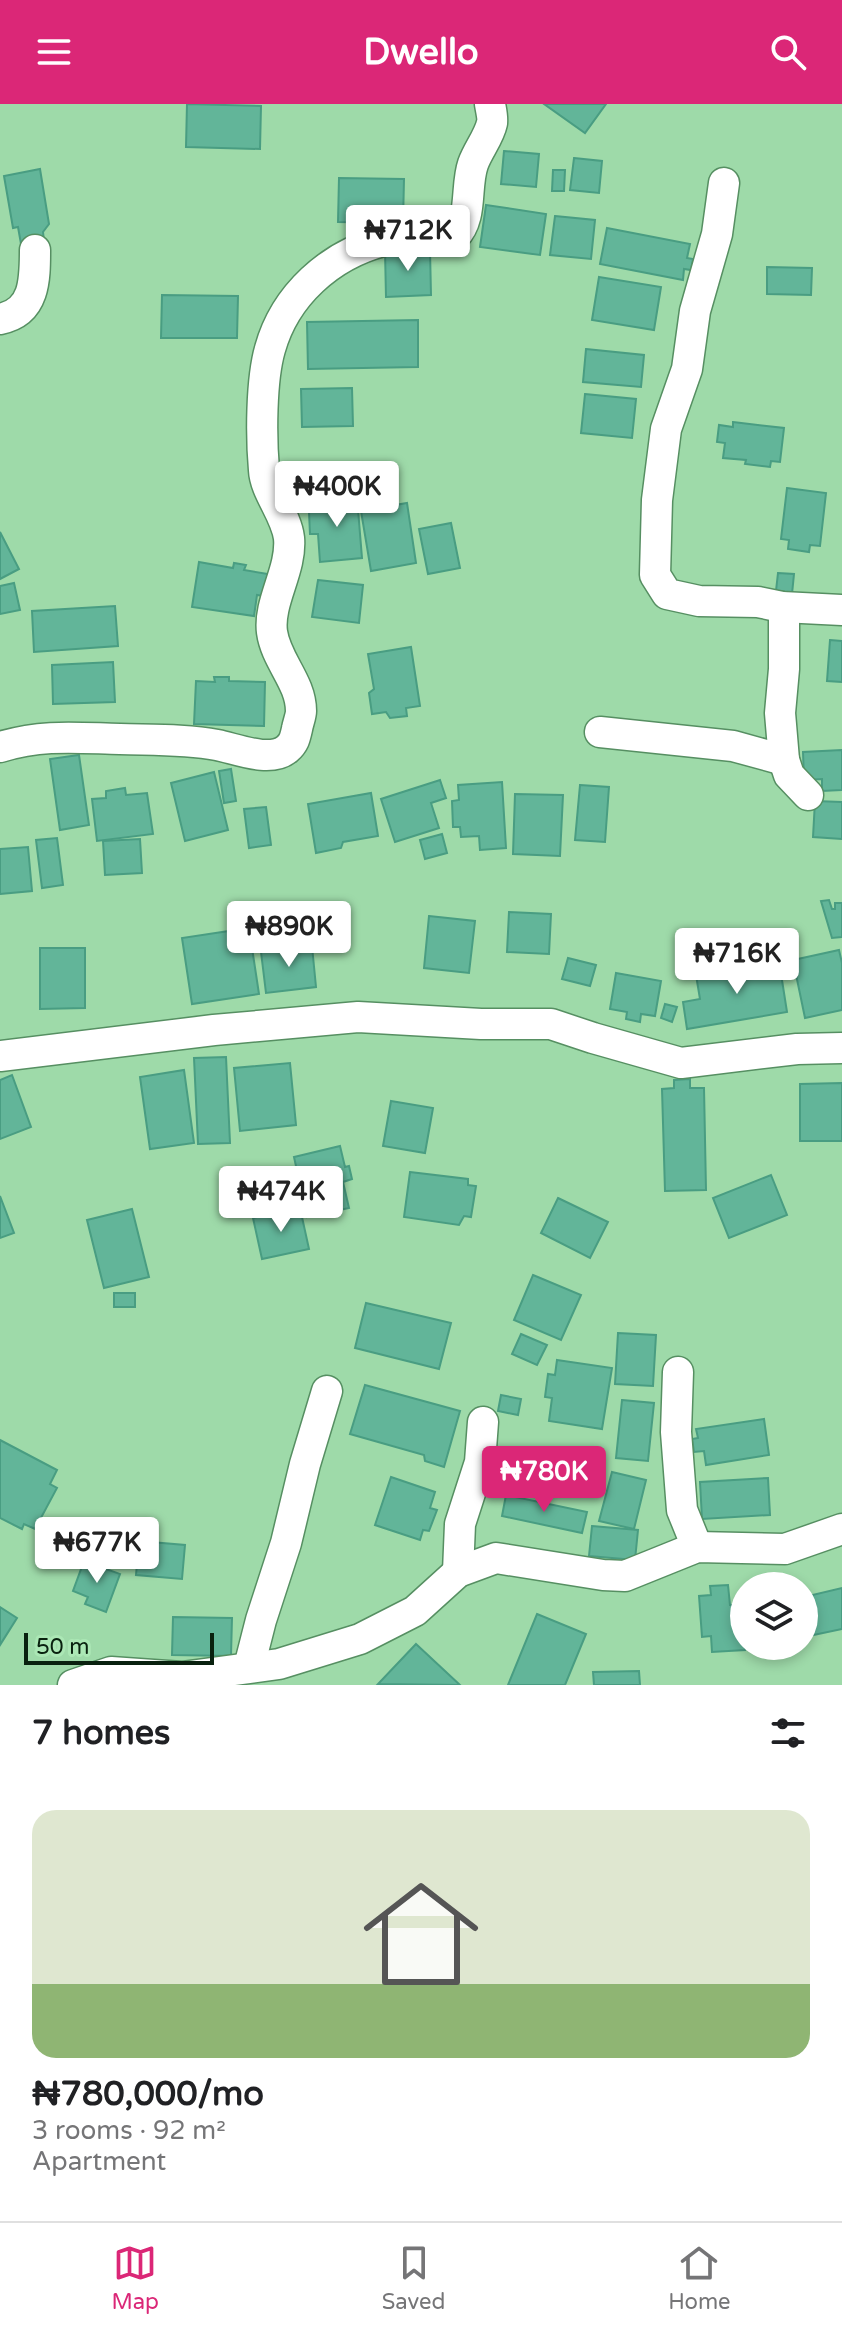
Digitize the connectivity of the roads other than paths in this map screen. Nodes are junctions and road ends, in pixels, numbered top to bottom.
1 (490, 104) edge
2 (724, 183) dead end
3 (35, 250) dead end
4 (0, 319) edge
5 (782, 607) junction
6 (842, 610) edge
7 (600, 732) dead end
8 (0, 747) edge
9 (784, 760) junction
10 (808, 795) dead end
11 (842, 1048) edge
12 (0, 1056) edge
13 (678, 1372) dead end
14 (327, 1391) dead end
15 (483, 1422) dead end
16 (842, 1529) edge
17 (697, 1547) junction
18 (458, 1572) junction
19 (249, 1667) junction
20 (73, 1685) edge

1 - 8 street
2 - 5 street
3 - 4 street
5 - 6 street
5 - 9 street
7 - 9 street
9 - 10 street
11 - 12 street
13 - 17 street
14 - 19 street
15 - 18 street
16 - 17 street
17 - 18 street
18 - 19 street
19 - 20 street

